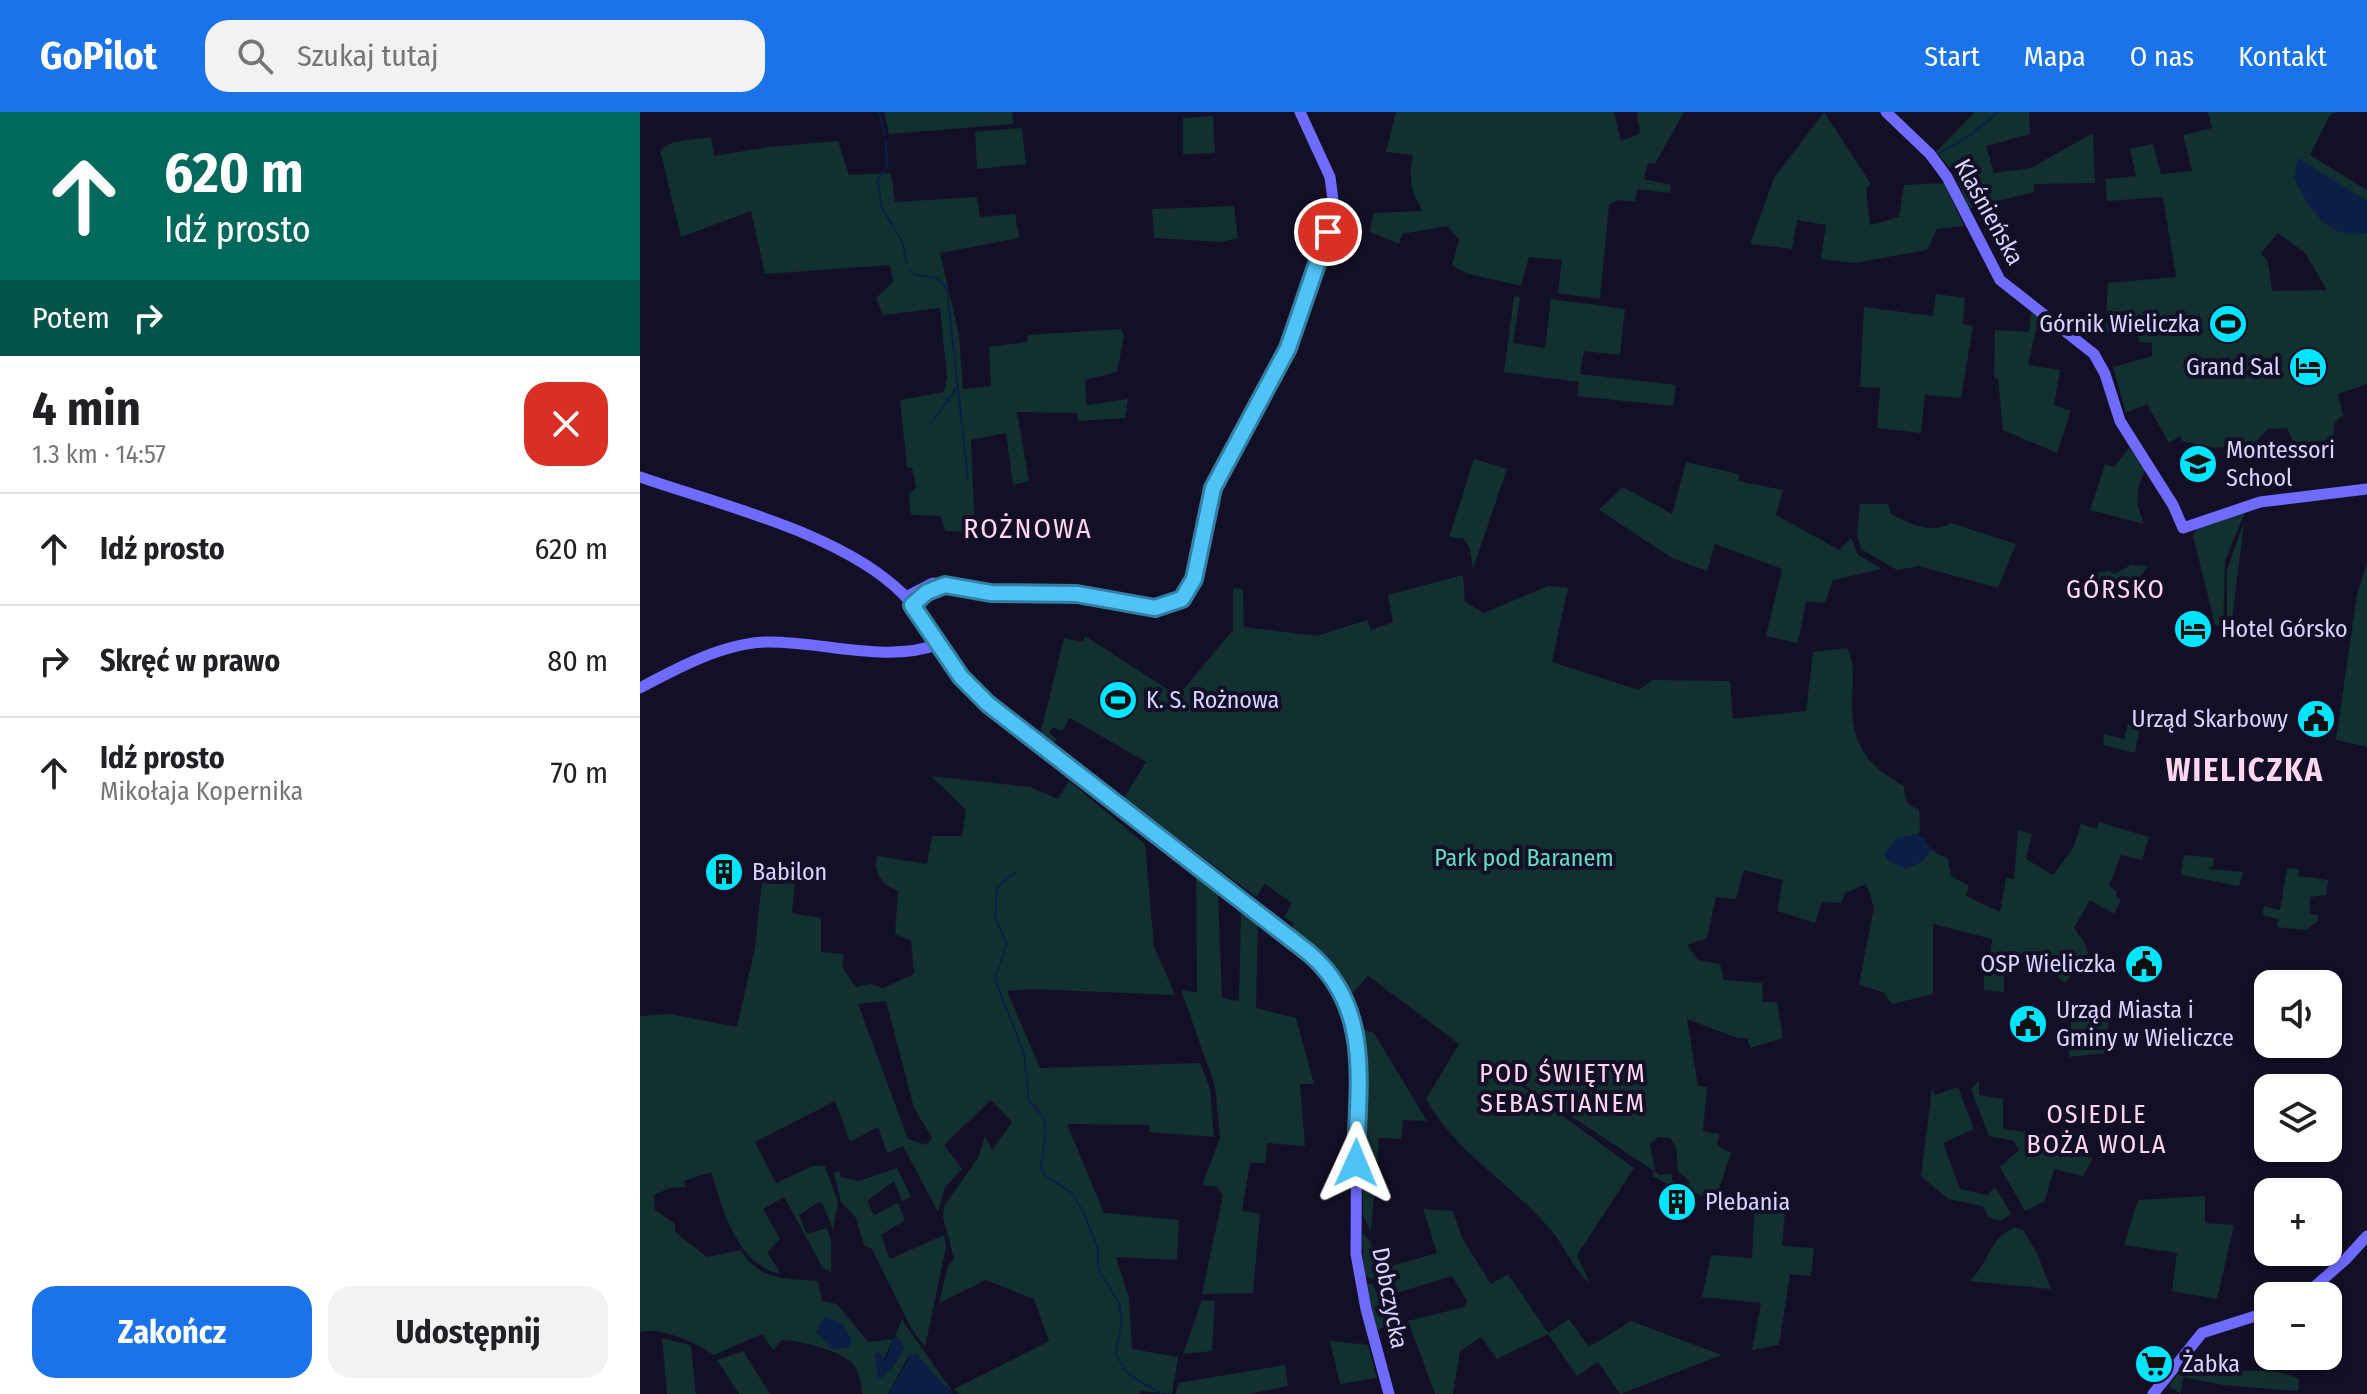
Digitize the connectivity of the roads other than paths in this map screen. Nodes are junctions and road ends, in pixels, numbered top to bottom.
1 (1886, 112) edge
2 (1301, 114) edge
3 (640, 477) edge
4 (2367, 489) edge
5 (909, 601) junction
6 (939, 644) junction
7 (640, 688) edge
8 (2367, 1236) edge
9 (2320, 1282) edge
10 (2254, 1316) edge
11 (1389, 1394) edge
12 (2153, 1394) edge

1 - 4 street, Klaśnieńska
2 - 5 street
3 - 5 street, Dobczycka
5 - 6 street, Dobczycka
6 - 7 street
6 - 11 street, Dobczycka
8 - 9 street
10 - 12 street

